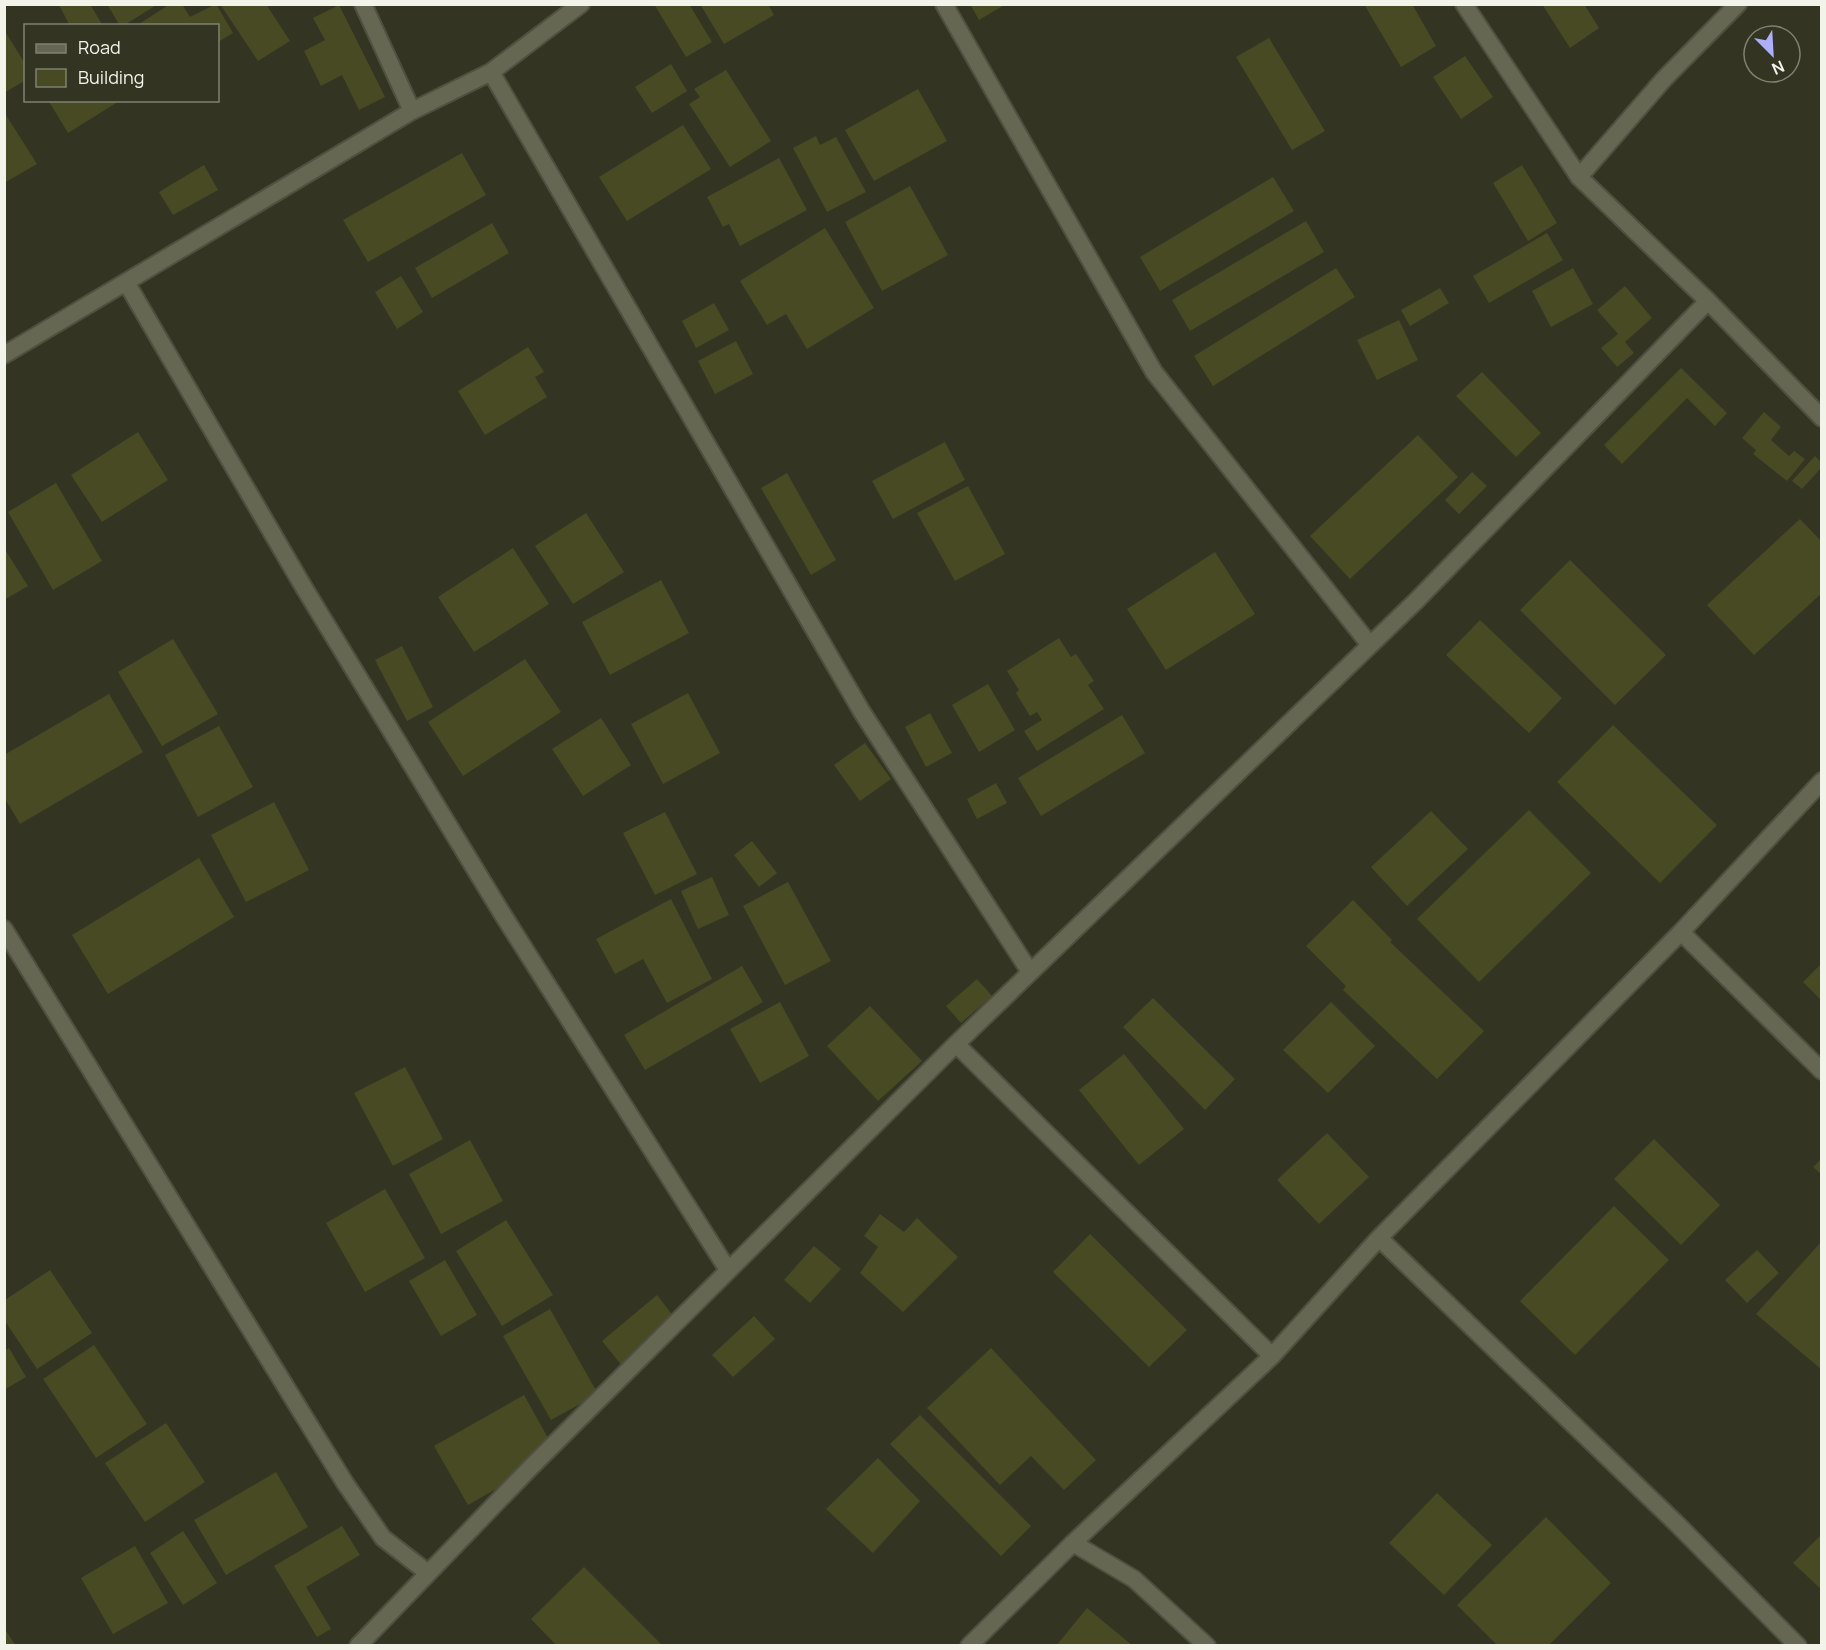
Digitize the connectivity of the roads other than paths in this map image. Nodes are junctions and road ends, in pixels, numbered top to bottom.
1 (363, 4) edge
2 (581, 4) edge
3 (944, 4) edge
4 (1464, 4) edge
5 (1738, 4) edge
6 (491, 72) junction
7 (412, 111) junction
8 (1580, 177) junction
9 (126, 282) junction
10 (1708, 301) junction
11 (4, 355) edge
12 (1821, 418) edge
13 (1370, 645) junction
14 (1821, 781) edge
15 (4, 929) edge
16 (1681, 932) junction
17 (1030, 972) junction
18 (956, 1044) junction
19 (1821, 1071) edge
20 (1379, 1238) junction
21 (728, 1270) junction
22 (1272, 1356) junction
23 (1073, 1543) junction
24 (428, 1573) junction
25 (358, 1646) edge
26 (969, 1646) edge
27 (1207, 1646) edge
28 (1798, 1646) edge

1 - 7 street
2 - 6 street
3 - 13 street
4 - 8 street
5 - 8 street
6 - 7 street
6 - 17 street
7 - 9 street
8 - 10 street
9 - 11 street
9 - 21 street
10 - 12 street
10 - 13 street
13 - 17 street
14 - 16 street
15 - 24 street
16 - 19 street
16 - 20 street
17 - 18 street
18 - 21 street
18 - 22 street
20 - 22 street
20 - 28 street
21 - 24 street
22 - 23 street
23 - 26 street
23 - 27 street
24 - 25 street

